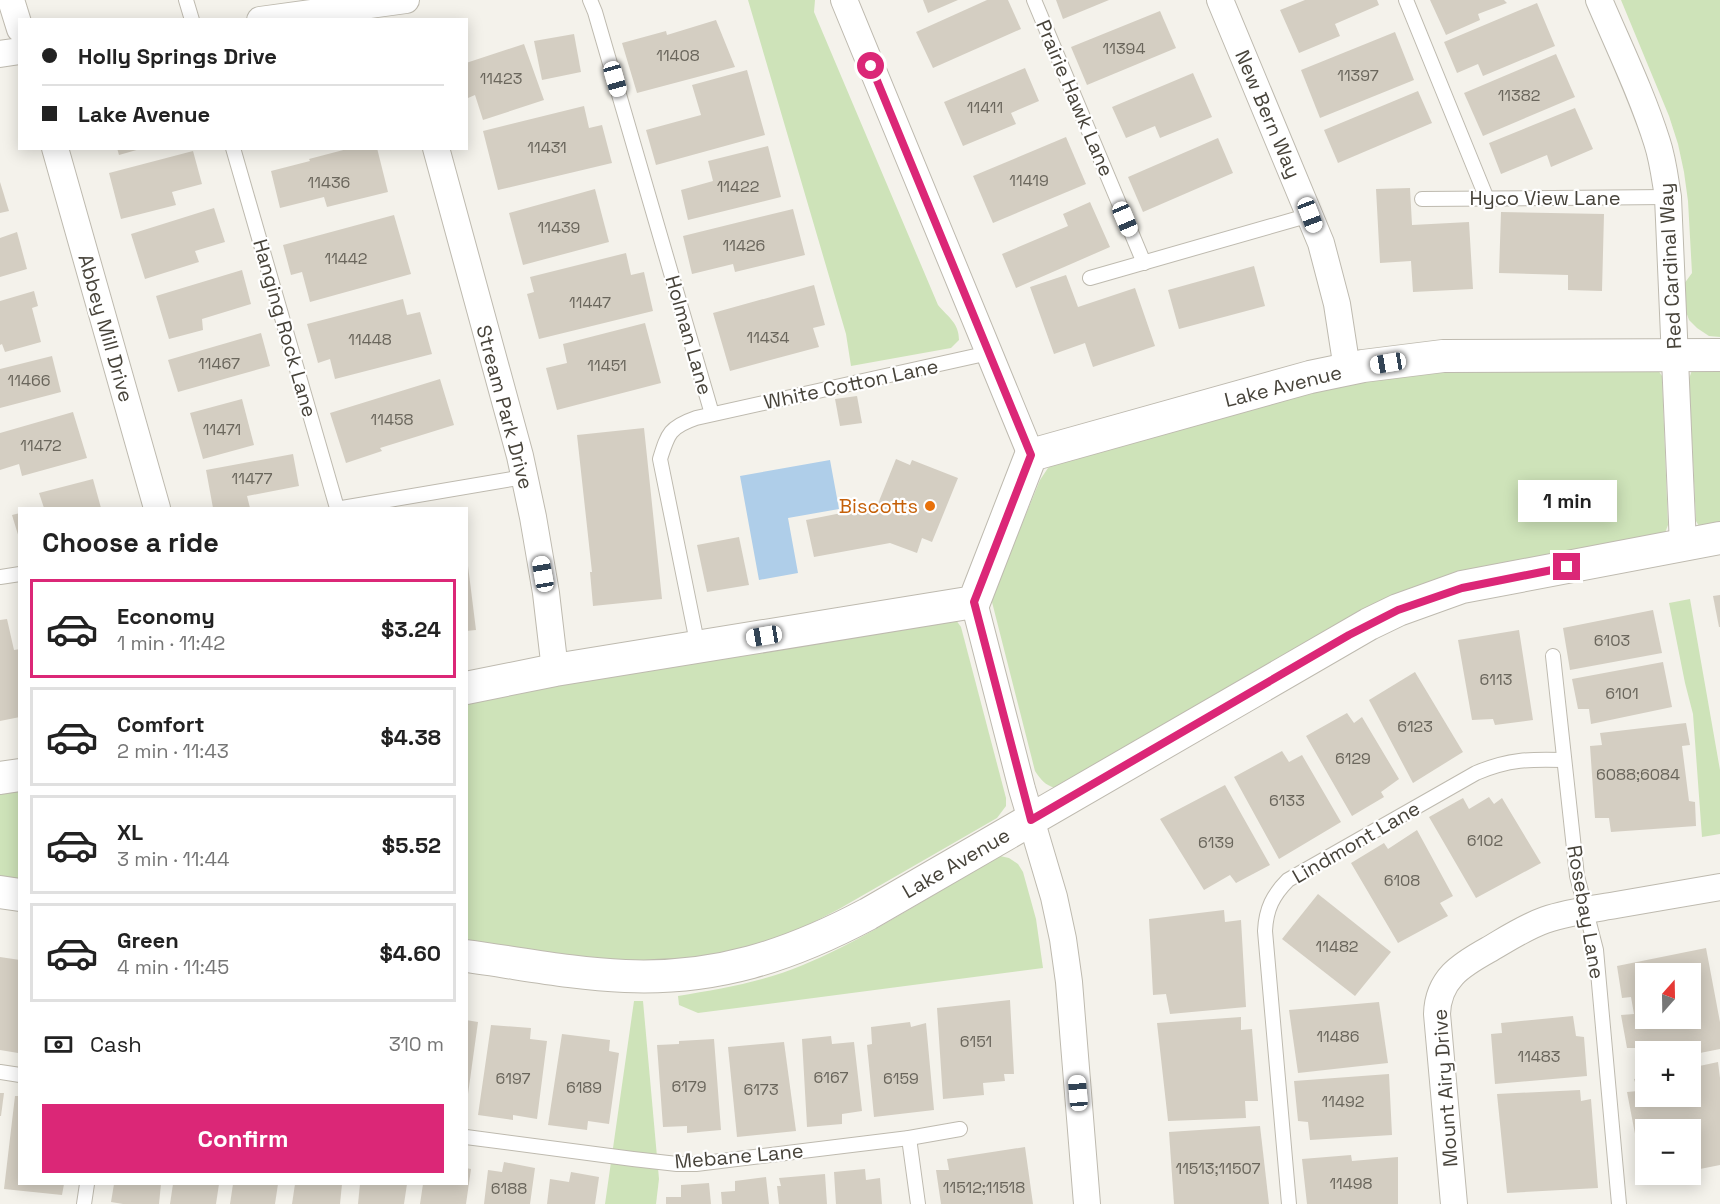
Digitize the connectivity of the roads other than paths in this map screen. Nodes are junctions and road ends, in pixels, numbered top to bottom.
1 (11, 0) edge
2 (186, 0) edge
3 (590, 0) edge
4 (844, 0) edge
5 (1035, 0) edge
6 (1220, 0) edge
7 (1406, 0) edge
8 (1599, 0) edge
9 (401, 7) edge
10 (191, 18) edge
11 (283, 18) edge
12 (18, 23) edge
13 (18, 51) edge
14 (0, 54) edge
15 (56, 150) edge
16 (234, 150) edge
17 (437, 150) edge
18 (1668, 197) junction
19 (1487, 199) junction
20 (1422, 200) dead end
21 (1310, 215) junction
22 (1144, 263) junction
23 (1090, 278) dead end
24 (989, 353) junction
25 (1675, 355) junction
26 (1720, 355) edge
27 (1347, 369) junction
28 (712, 414) junction
29 (1031, 455) junction
30 (524, 477) junction
31 (157, 507) edge
32 (337, 507) edge
33 (348, 507) edge
34 (1720, 538) edge
35 (1683, 545) junction
36 (18, 574) edge
37 (0, 577) edge
38 (974, 602) junction
39 (698, 647) junction
40 (1553, 656) dead end
41 (555, 670) junction
42 (468, 688) edge
43 (1564, 760) junction
44 (18, 775) edge
45 (0, 778) edge
46 (1031, 820) junction
47 (1720, 887) edge
48 (0, 892) edge
49 (18, 895) edge
50 (1586, 910) junction
51 (468, 956) edge
52 (0, 1072) edge
53 (18, 1075) edge
54 (960, 1129) dead end
55 (468, 1137) edge
56 (909, 1138) junction
57 (87, 1185) edge
58 (84, 1204) edge
59 (918, 1204) edge
60 (1087, 1204) edge
61 (1289, 1204) edge
62 (1454, 1204) edge
63 (1618, 1204) edge

1 - 12 street
2 - 10 lane
3 - 28 lane, Holman Lane
4 - 24 street
5 - 22 lane, Prairie Hawk Lane
6 - 21 street, New Bern Way
7 - 19 lane
8 - 18 street, Red Cardinal Way
9 - 11 street
13 - 14 street
15 - 31 street, Abbey Mill Drive
16 - 32 lane, Hanging Rock Lane
17 - 30 street, Stream Park Drive
18 - 19 lane, Hyco View Lane
18 - 25 street, Red Cardinal Way
19 - 20 lane, Hyco View Lane
21 - 22 lane
21 - 27 street, New Bern Way
22 - 23 lane
24 - 28 lane, White Cotton Lane
24 - 29 street
25 - 26 street, Lake Avenue
25 - 27 street, Lake Avenue
25 - 35 street, Red Cardinal Way
27 - 29 street, Lake Avenue
28 - 39 lane, Holman Lane
29 - 38 street
30 - 33 lane
30 - 41 street, Stream Park Drive
34 - 35 street, Lake Avenue
35 - 46 street, Lake Avenue
36 - 37 lane
38 - 39 street
38 - 46 street
39 - 41 street
40 - 43 lane, Rosebay Lane
41 - 42 street
43 - 50 lane, Rosebay Lane
43 - 61 lane, Lindmont Lane
44 - 45 street
46 - 51 street, Lake Avenue
46 - 60 street
47 - 50 street, Mount Airy Drive
48 - 49 street
50 - 62 street, Mount Airy Drive
50 - 63 lane, Rosebay Lane
52 - 53 lane
54 - 56 lane, Mebane Lane
55 - 56 lane, Mebane Lane
56 - 59 lane
57 - 58 lane

